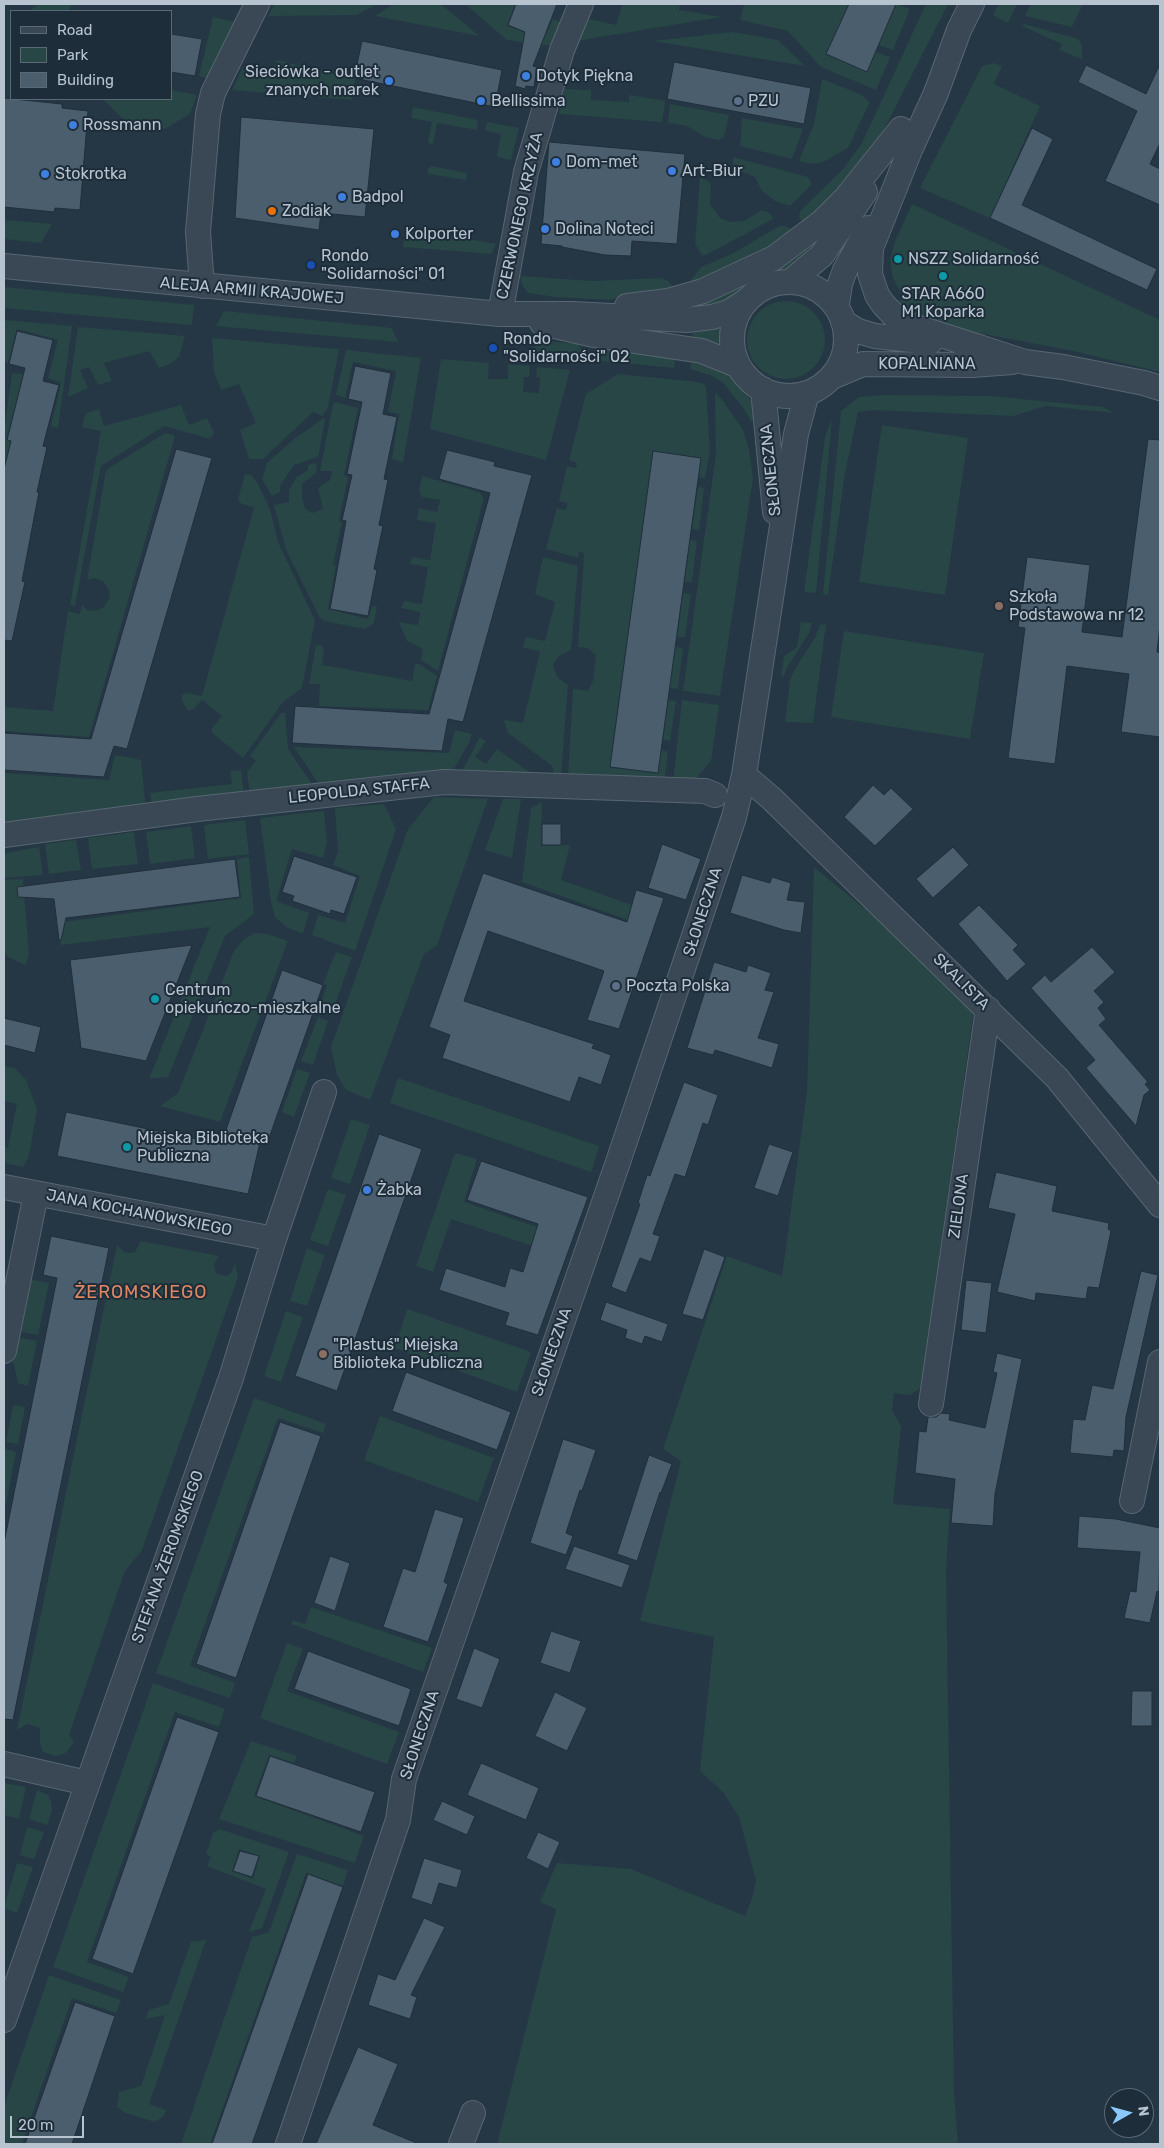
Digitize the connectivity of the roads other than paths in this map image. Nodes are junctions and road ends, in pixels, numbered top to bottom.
1 (257, 4) edge
2 (581, 4) edge
3 (972, 4) edge
4 (906, 139) junction
5 (4, 266) edge
6 (791, 281) junction
7 (202, 286) junction
8 (746, 301) junction
9 (840, 313) junction
10 (500, 314) junction
11 (573, 314) junction
12 (979, 347) junction
13 (1025, 362) junction
14 (739, 366) junction
15 (832, 377) junction
16 (1160, 388) edge
17 (763, 389) junction
18 (807, 393) junction
19 (779, 550) junction
20 (744, 775) junction
21 (715, 795) dead end
22 (4, 835) edge
23 (988, 1009) junction
24 (324, 1092) dead end
25 (4, 1187) edge
26 (36, 1194) junction
27 (1160, 1205) edge
28 (274, 1239) junction
29 (4, 1351) edge
30 (1160, 1362) edge
31 (931, 1404) dead end
32 (1132, 1502) dead end
33 (4, 1764) edge
34 (87, 1783) junction
35 (4, 2020) edge
36 (473, 2113) dead end
37 (288, 2144) edge
38 (461, 2144) edge

1 - 7 street
2 - 10 street, CZERWONEGO KRZYŻA
3 - 4 street, ALEJA ARMII KRAJOWEJ
4 - 6 street, ALEJA ARMII KRAJOWEJ
4 - 9 street, ALEJA ARMII KRAJOWEJ
4 - 11 street, ALEJA ARMII KRAJOWEJ
4 - 12 street, ALEJA ARMII KRAJOWEJ
5 - 7 street, ALEJA ARMII KRAJOWEJ
6 - 8 street
6 - 9 street
7 - 10 street, ALEJA ARMII KRAJOWEJ
8 - 11 street, ALEJA ARMII KRAJOWEJ
8 - 14 street
9 - 12 street, KOPALNIANA
9 - 15 street
10 - 11 street, ALEJA ARMII KRAJOWEJ
10 - 14 street, ALEJA ARMII KRAJOWEJ
12 - 13 street, KOPALNIANA
13 - 15 street, KOPALNIANA
13 - 16 street, KOPALNIANA
14 - 17 street
15 - 18 street
17 - 18 street
17 - 19 street, SŁONECZNA
18 - 19 street, SŁONECZNA
19 - 20 street, SŁONECZNA
20 - 23 street, SKALISTA
20 - 37 street, SŁONECZNA
21 - 22 street, LEOPOLDA STAFFA
23 - 27 street, SKALISTA
23 - 31 street, ZIELONA
24 - 28 street, STEFANA ŻEROMSKIEGO
25 - 26 street, JANA KOCHANOWSKIEGO
26 - 28 street, JANA KOCHANOWSKIEGO
26 - 29 street
28 - 34 street, STEFANA ŻEROMSKIEGO
30 - 32 street
33 - 34 street
34 - 35 street, STEFANA ŻEROMSKIEGO
36 - 38 street

